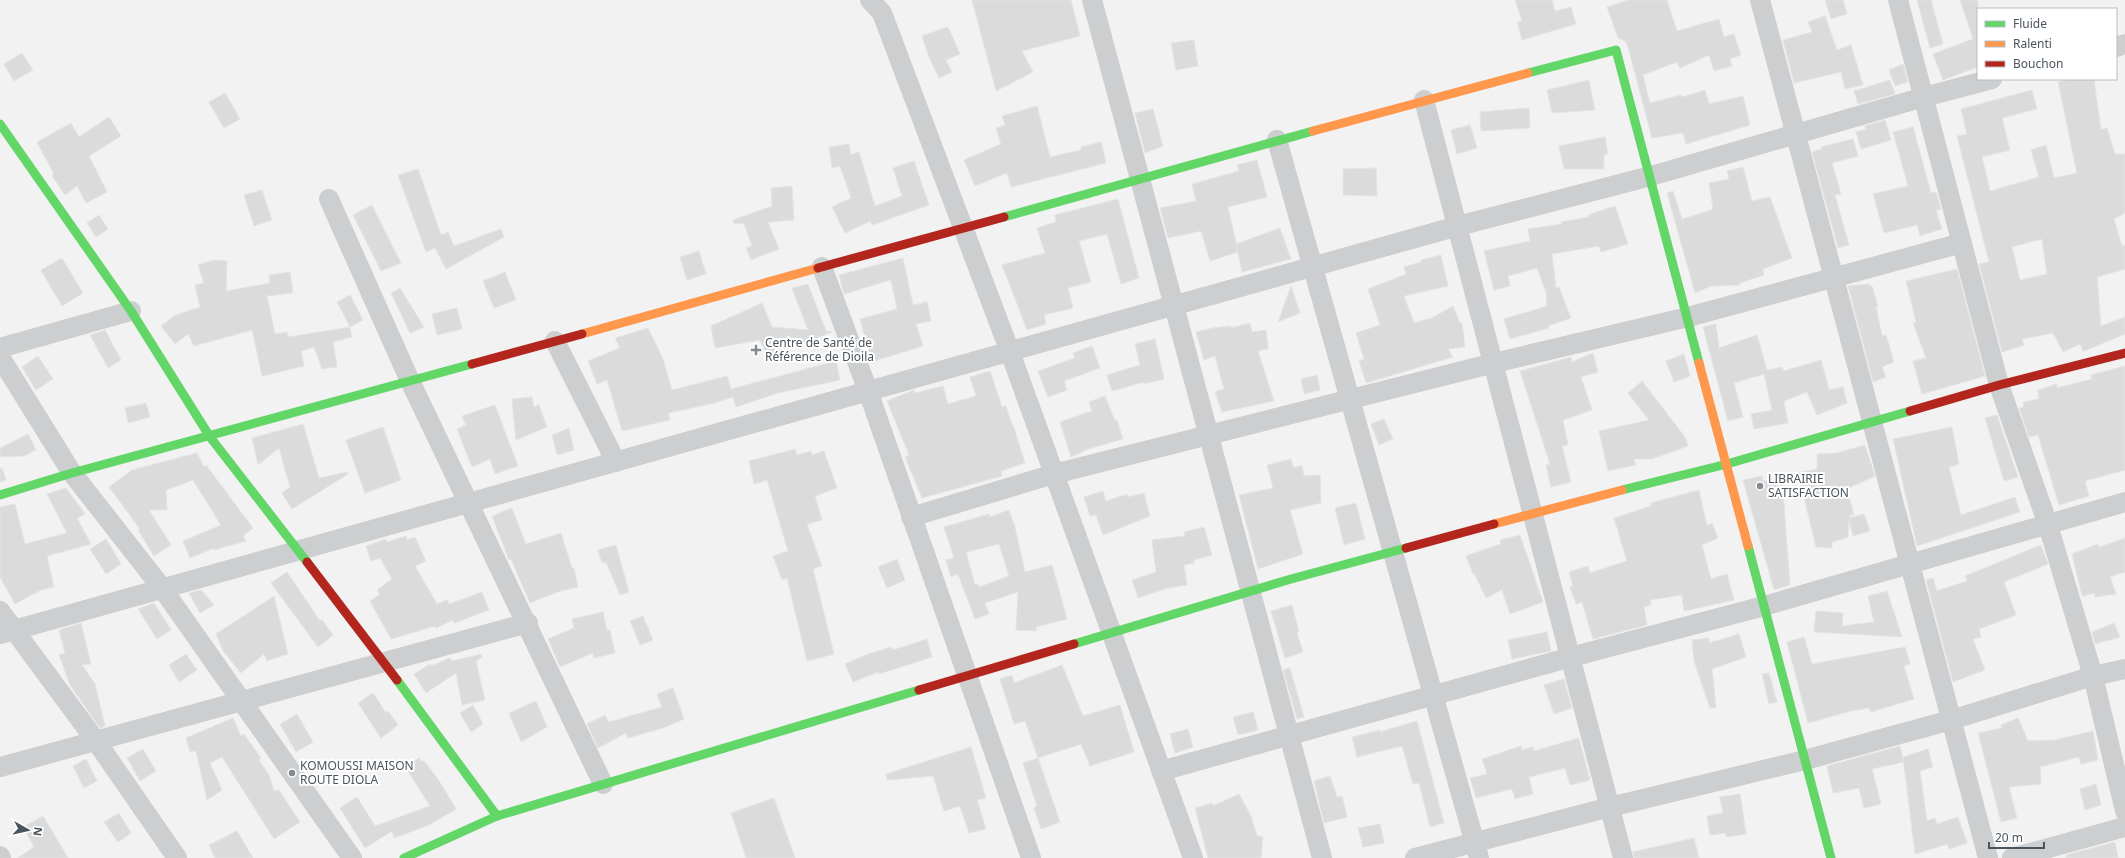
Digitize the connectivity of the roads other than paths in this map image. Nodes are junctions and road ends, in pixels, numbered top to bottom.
1 (870, 0) edge
2 (1092, 0) edge
3 (1760, 0) edge
4 (1898, 0) edge
5 (1988, 80) edge
6 (1924, 97) junction
7 (1424, 100) junction
8 (1796, 134) junction
9 (3, 135) edge
10 (1277, 140) junction
11 (1651, 176) junction
12 (1139, 179) junction
13 (329, 199) dead end
14 (1458, 226) junction
15 (962, 228) junction
16 (1962, 243) junction
17 (822, 266) junction
18 (1314, 267) junction
19 (1834, 277) junction
20 (1174, 306) junction
21 (132, 311) junction
22 (1688, 316) junction
23 (555, 341) junction
24 (0, 348) edge
25 (1010, 352) junction
26 (2125, 353) edge
27 (0, 357) edge
28 (1494, 363) junction
29 (410, 381) junction
30 (1999, 386) junction
31 (868, 391) junction
32 (1351, 399) junction
33 (1872, 422) junction
34 (1208, 435) junction
35 (210, 437) junction
36 (616, 462) junction
37 (1727, 464) junction
38 (72, 473) junction
39 (1054, 474) junction
40 (0, 495) edge
41 (2125, 502) edge
42 (470, 503) junction
43 (1533, 513) junction
44 (911, 517) junction
45 (2048, 524) junction
46 (299, 550) junction
47 (1394, 551) junction
48 (1910, 564) junction
49 (162, 588) junction
50 (1250, 591) junction
51 (1764, 606) junction
52 (0, 611) edge
53 (528, 623) junction
54 (7, 632) edge
55 (1111, 633) junction
56 (1571, 657) junction
57 (384, 662) junction
58 (2125, 669) edge
59 (967, 676) junction
60 (2094, 676) junction
61 (1434, 695) junction
62 (242, 700) junction
63 (1951, 720) junction
64 (1289, 735) junction
65 (96, 741) junction
66 (1805, 760) junction
67 (0, 767) edge
68 (1161, 771) junction
69 (603, 784) junction
70 (1610, 807) junction
71 (2125, 811) edge
72 (497, 816) junction
73 (2125, 827) edge
74 (1477, 850) edge
75 (177, 858) edge
76 (352, 858) edge
77 (404, 858) edge
78 (1031, 858) edge
79 (1193, 858) edge
80 (1322, 858) edge
81 (1415, 858) edge
82 (1623, 858) edge
83 (1831, 858) edge
84 (1988, 858) edge
85 (2012, 858) edge

1 - 15 street
2 - 12 street
3 - 8 street
4 - 6 street
5 - 6 street
6 - 8 street
6 - 16 street
7 - 10 street
7 - 11 street
7 - 14 street
8 - 11 street
8 - 19 street
9 - 21 street
10 - 12 street
10 - 18 street
11 - 14 street
11 - 22 street
12 - 15 street
12 - 20 street
13 - 29 street
14 - 18 street
14 - 28 street
15 - 17 street
15 - 25 street
16 - 19 street
16 - 30 street
17 - 23 street
17 - 31 street
18 - 20 street
18 - 32 street
19 - 22 street
19 - 33 street
20 - 25 street
20 - 34 street
21 - 24 street
21 - 35 street
22 - 28 street
22 - 37 street
23 - 29 street
23 - 36 street
25 - 31 street
25 - 39 street
26 - 30 street
27 - 38 street
28 - 32 street
28 - 43 street
29 - 35 street
29 - 42 street
30 - 33 street
30 - 45 street
31 - 36 street
31 - 44 street
32 - 34 street
32 - 47 street
33 - 37 street
33 - 48 street
34 - 39 street
34 - 50 street
35 - 38 street
35 - 46 street
36 - 42 street
37 - 43 street
37 - 51 street
38 - 40 street
38 - 49 street
39 - 44 street
39 - 55 street
41 - 45 street
42 - 46 street
42 - 53 street
43 - 47 street
43 - 56 street
44 - 59 street
45 - 48 street
45 - 60 street
46 - 49 street
46 - 57 street
47 - 50 street
47 - 61 street
48 - 51 street
48 - 63 street
49 - 54 street
49 - 62 street
50 - 55 street
50 - 64 street
51 - 56 street
51 - 66 street
52 - 54 street
53 - 57 street
53 - 69 street
54 - 65 street
55 - 59 street
55 - 68 street
56 - 61 street
56 - 70 street
57 - 62 street
57 - 72 street
58 - 60 street
59 - 69 street
59 - 78 street
60 - 63 street
60 - 71 street
61 - 64 street
61 - 74 street
62 - 65 street
62 - 76 street
63 - 66 street
63 - 84 street
64 - 68 street
64 - 80 street
65 - 67 street
65 - 75 street
66 - 70 street
66 - 83 street
68 - 79 street
69 - 72 street
70 - 74 street
70 - 82 street
72 - 77 street
73 - 85 street
74 - 81 street

